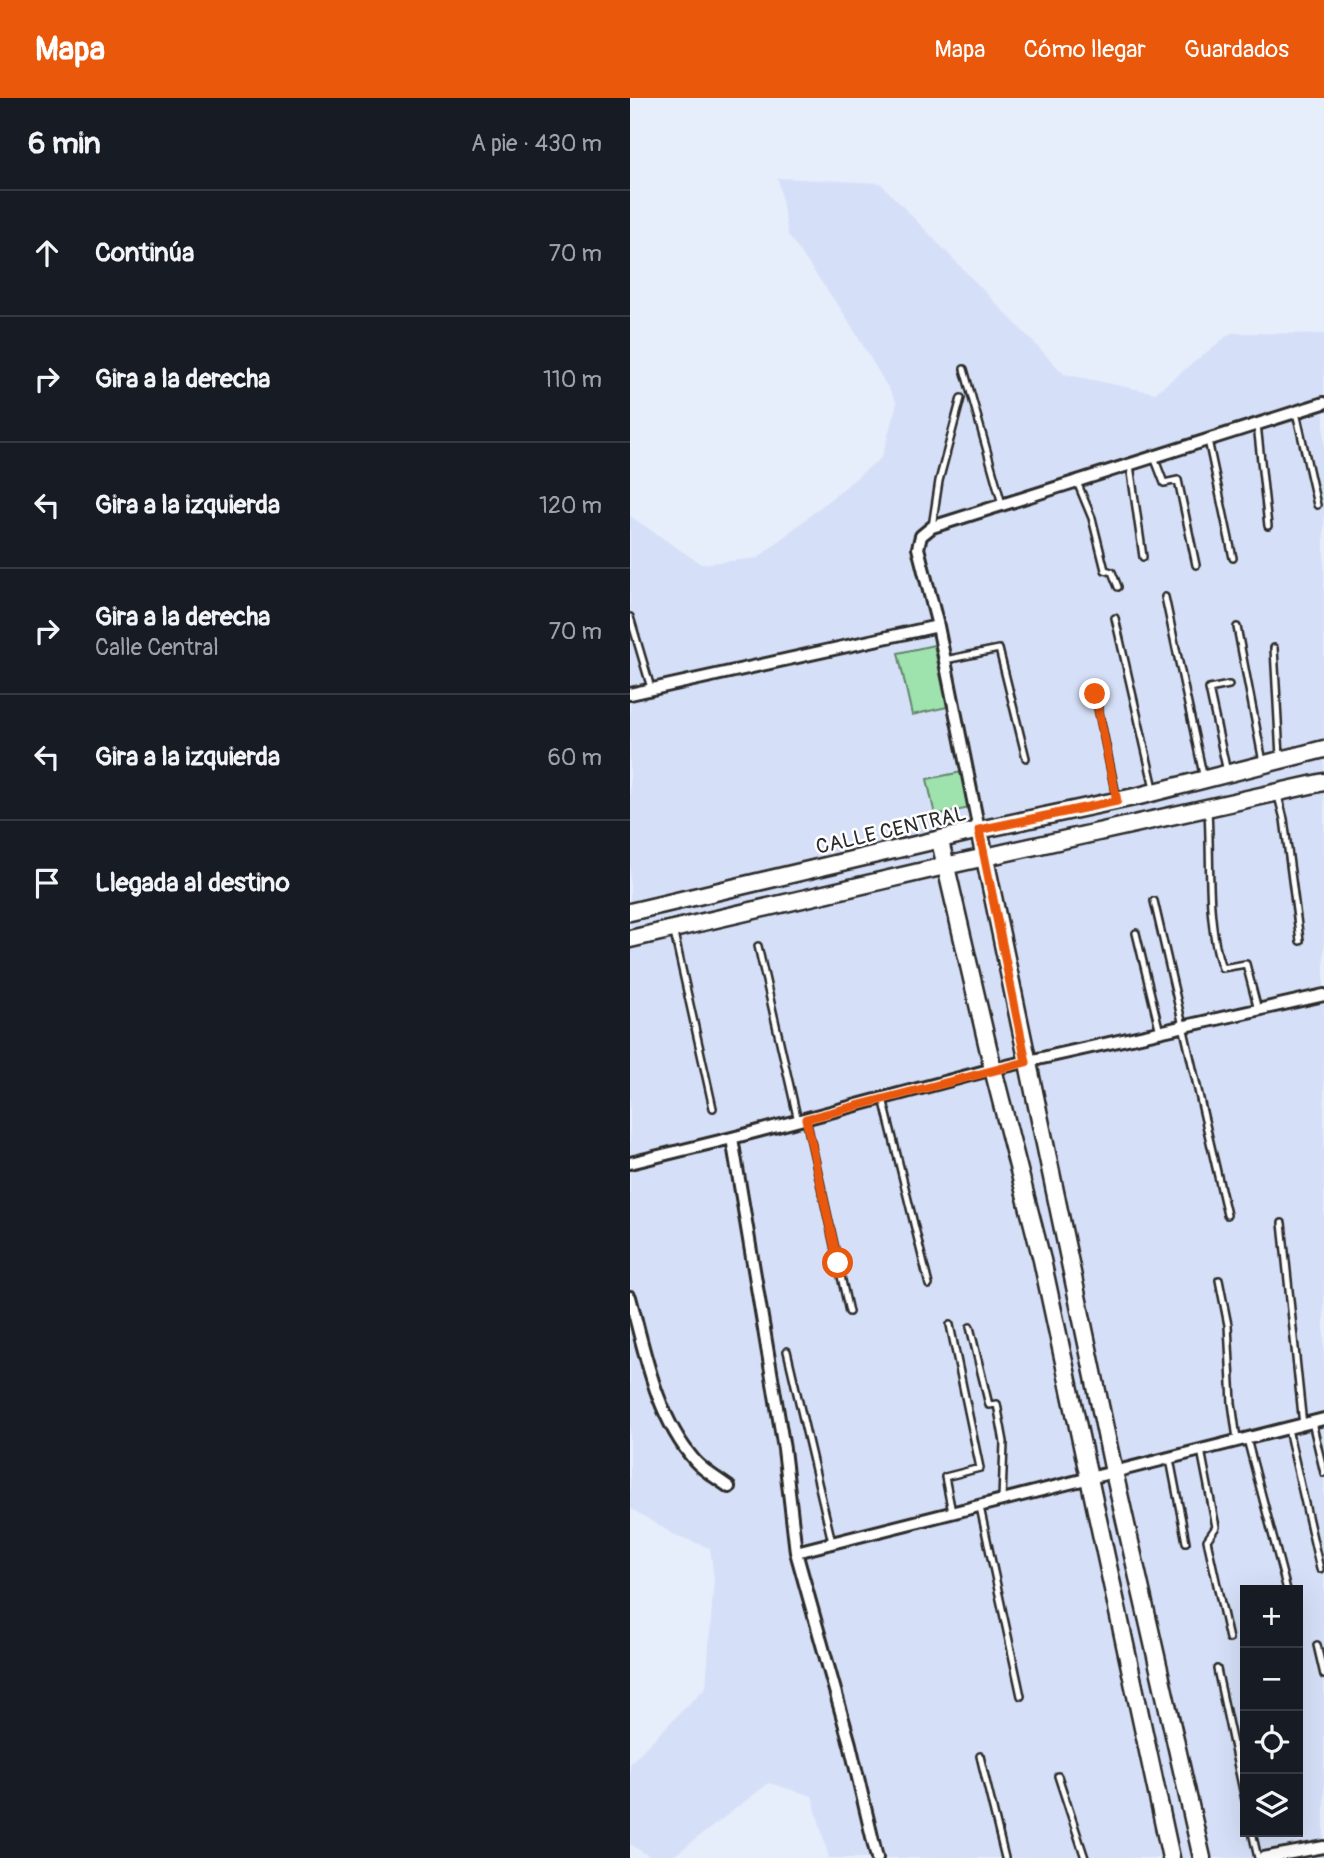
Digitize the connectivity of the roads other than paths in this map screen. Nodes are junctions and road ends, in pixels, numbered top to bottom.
1 (964, 369) dead end
2 (961, 398) dead end
3 (1324, 403) edge
4 (1296, 412) junction
5 (1257, 424) junction
6 (1208, 440) junction
7 (1154, 457) junction
8 (1130, 464) junction
9 (1077, 481) junction
10 (1003, 505) junction
11 (1317, 505) dead end
12 (1268, 526) dead end
13 (932, 527) junction
14 (1143, 557) dead end
15 (1233, 558) dead end
16 (1196, 565) dead end
17 (1118, 587) dead end
18 (1165, 597) dead end
19 (630, 617) edge
20 (1115, 618) dead end
21 (938, 626) junction
22 (1237, 627) dead end
23 (1274, 648) dead end
24 (945, 660) junction
25 (1229, 685) dead end
26 (652, 689) junction
27 (630, 694) edge
28 (1095, 694) dead end
29 (1324, 749) edge
30 (1026, 758) dead end
31 (1272, 762) junction
32 (1228, 774) junction
33 (1205, 780) junction
34 (1324, 782) edge
35 (1277, 793) junction
36 (1147, 794) junction
37 (1117, 801) junction
38 (1208, 808) junction
39 (1145, 822) junction
40 (979, 830) junction
41 (940, 841) junction
42 (984, 859) junction
43 (945, 866) junction
44 (1154, 901) dead end
45 (630, 912) edge
46 (674, 929) junction
47 (1136, 933) dead end
48 (630, 939) edge
49 (1300, 941) dead end
50 (758, 946) dead end
51 (1324, 995) edge
52 (1258, 1010) junction
53 (1183, 1026) junction
54 (1160, 1032) junction
55 (1026, 1062) junction
56 (993, 1069) junction
57 (883, 1098) junction
58 (713, 1108) dead end
59 (802, 1120) junction
60 (732, 1138) junction
61 (630, 1163) edge
62 (1227, 1215) dead end
63 (1282, 1223) dead end
64 (1219, 1280) dead end
65 (929, 1285) dead end
66 (630, 1297) edge
67 (849, 1312) dead end
68 (950, 1325) dead end
69 (634, 1327) edge
70 (970, 1327) dead end
71 (787, 1351) dead end
72 (1324, 1419) edge
73 (1308, 1424) junction
74 (1288, 1428) junction
75 (1242, 1440) junction
76 (1201, 1450) junction
77 (1170, 1458) junction
78 (1114, 1472) junction
79 (1324, 1473) edge
80 (1091, 1479) junction
81 (729, 1487) dead end
82 (1002, 1501) junction
83 (980, 1507) junction
84 (953, 1513) junction
85 (1186, 1542) dead end
86 (832, 1544) junction
87 (796, 1552) junction
88 (1320, 1569) dead end
89 (1286, 1585) edge
90 (1229, 1639) dead end
91 (1317, 1645) dead end
92 (1217, 1669) dead end
93 (1324, 1675) edge
94 (1021, 1696) dead end
95 (980, 1756) dead end
96 (1058, 1776) dead end
97 (1240, 1777) edge
98 (1254, 1837) edge
99 (1324, 1847) edge
100 (877, 1858) edge
101 (1005, 1858) edge
102 (1085, 1858) edge
103 (1171, 1858) edge
104 (1202, 1858) edge
105 (1260, 1858) edge

1 - 10 lane
2 - 13 lane
3 - 4 street
4 - 5 street
4 - 11 lane
5 - 6 street
5 - 12 lane
6 - 7 street
6 - 15 lane
7 - 8 street
7 - 16 lane
8 - 9 street
8 - 14 lane
9 - 10 street
9 - 17 lane
10 - 13 street
13 - 21 street
18 - 33 lane
19 - 26 lane
20 - 36 lane
21 - 24 street
21 - 26 street
22 - 31 lane
23 - 31 lane
24 - 30 lane
24 - 40 street
25 - 32 lane
26 - 27 street
28 - 37 lane
29 - 31 street, CALLE CENTRAL
31 - 32 street, CALLE CENTRAL
32 - 33 street, CALLE CENTRAL
33 - 36 street, CALLE CENTRAL
34 - 35 street
35 - 38 street
35 - 49 lane
36 - 37 street, CALLE CENTRAL
36 - 39 street
37 - 40 street, CALLE CENTRAL
38 - 39 street
38 - 52 lane
39 - 42 street
40 - 41 street, CALLE CENTRAL
40 - 42 street
41 - 43 street
41 - 45 street, CALLE CENTRAL
42 - 43 street
42 - 55 street
43 - 46 street
43 - 56 street
44 - 53 lane
46 - 48 street
46 - 58 lane
47 - 54 lane
50 - 59 lane
51 - 52 street
52 - 53 street
53 - 54 street
53 - 62 lane
54 - 55 street
55 - 56 street
55 - 78 street
56 - 57 street
56 - 80 street
57 - 59 street
57 - 65 lane
59 - 60 street
59 - 67 lane
60 - 61 street
60 - 87 street
63 - 73 lane
64 - 75 lane
66 - 69 street
68 - 84 lane
69 - 81 street
70 - 82 lane
71 - 86 lane
72 - 73 street
73 - 74 street
73 - 79 lane
74 - 75 street
74 - 88 lane
75 - 76 street
75 - 89 lane
76 - 77 street
76 - 90 lane
77 - 78 street
77 - 85 lane
78 - 80 street
78 - 104 street
80 - 82 street
80 - 103 street
82 - 83 street
83 - 84 street
83 - 94 lane
84 - 86 street
86 - 87 street
87 - 100 street
91 - 93 lane
92 - 97 lane
95 - 101 lane
96 - 102 lane
98 - 105 lane
99 - 105 street

